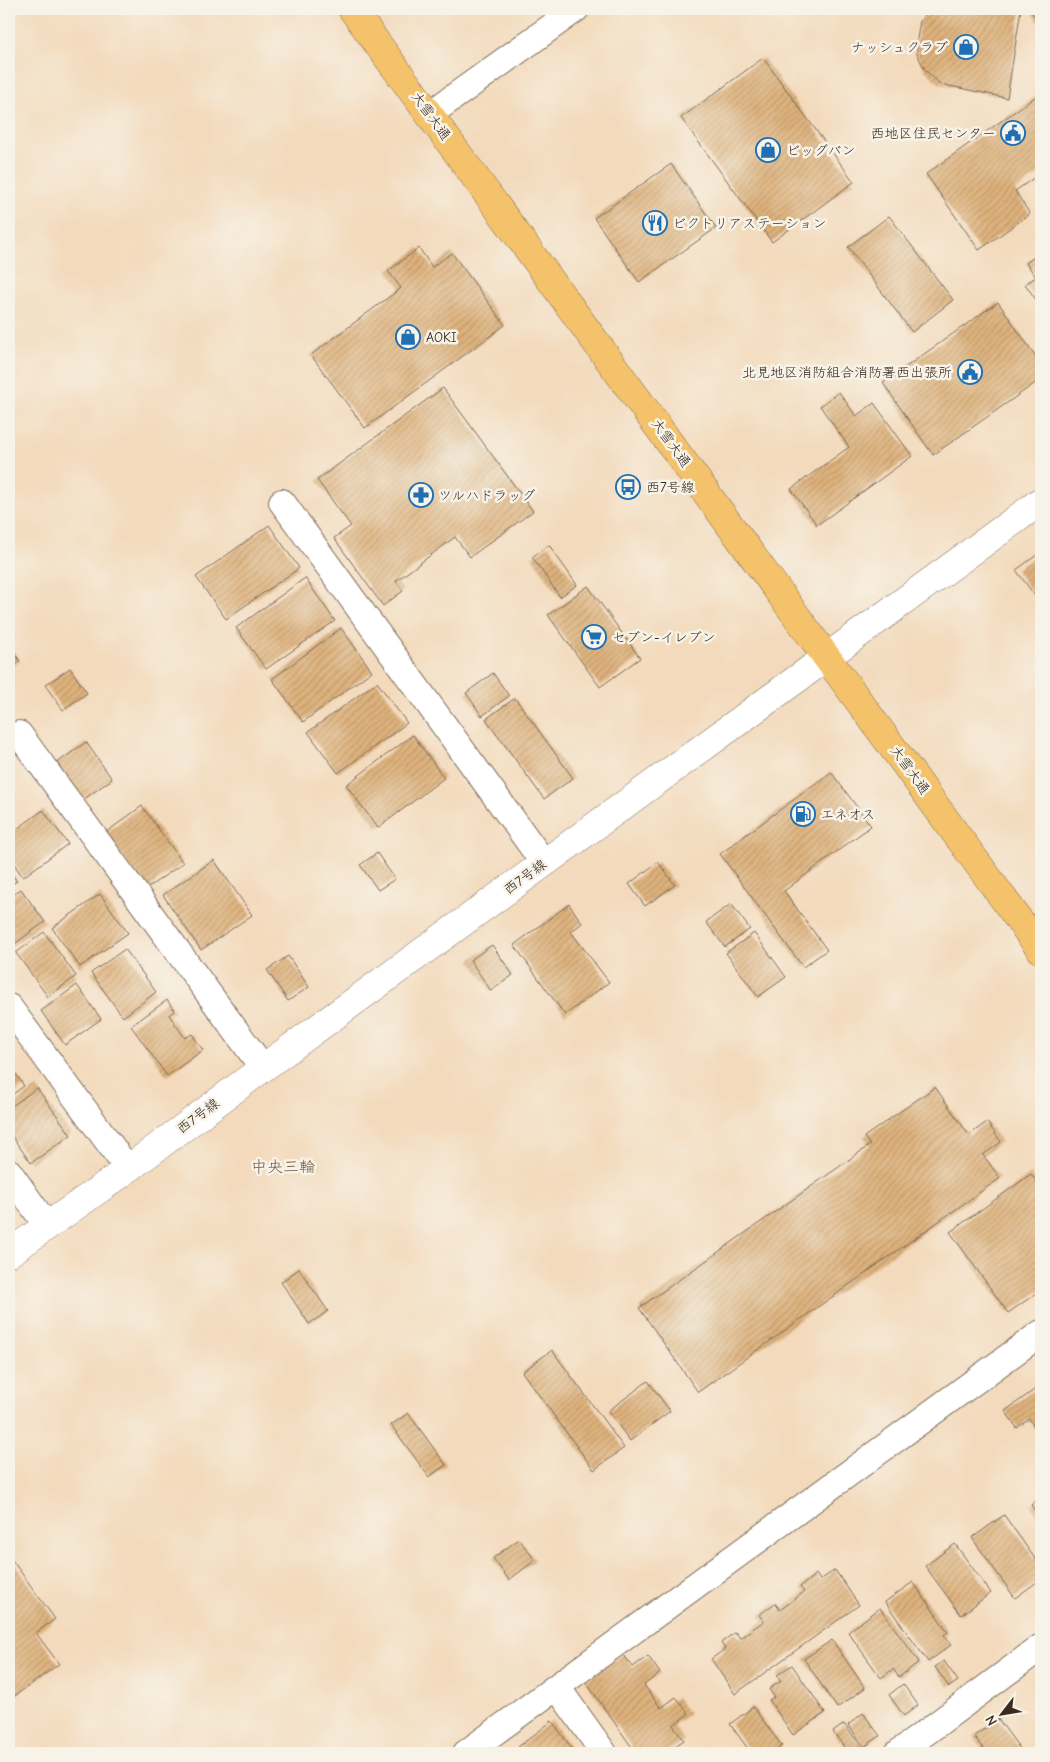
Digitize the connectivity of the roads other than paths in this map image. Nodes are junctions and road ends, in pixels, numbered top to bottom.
1 (352, 9) edge
2 (576, 9) edge
3 (430, 114) junction
4 (1041, 501) edge
5 (282, 502) dead end
6 (828, 657) junction
7 (19, 734) dead end
8 (544, 863) junction
9 (1041, 950) edge
10 (9, 1006) edge
11 (263, 1068) junction
12 (128, 1170) junction
13 (9, 1172) edge
14 (47, 1226) junction
15 (9, 1253) edge
16 (1041, 1333) edge
17 (1041, 1647) edge
18 (557, 1687) junction
19 (466, 1753) edge
20 (604, 1753) edge
21 (898, 1753) edge

1 - 3 highway, 大雪大通
2 - 3 street
3 - 6 highway, 大雪大通
4 - 6 street, 西7号線
5 - 8 street
6 - 8 street, 西7号線
6 - 9 highway, 大雪大通
7 - 11 street
8 - 11 street, 西7号線
10 - 12 street
11 - 12 street, 西7号線
12 - 14 street, 西7号線
13 - 14 street
14 - 15 street, 西7号線
16 - 18 street
17 - 21 street
18 - 19 street
18 - 20 street

